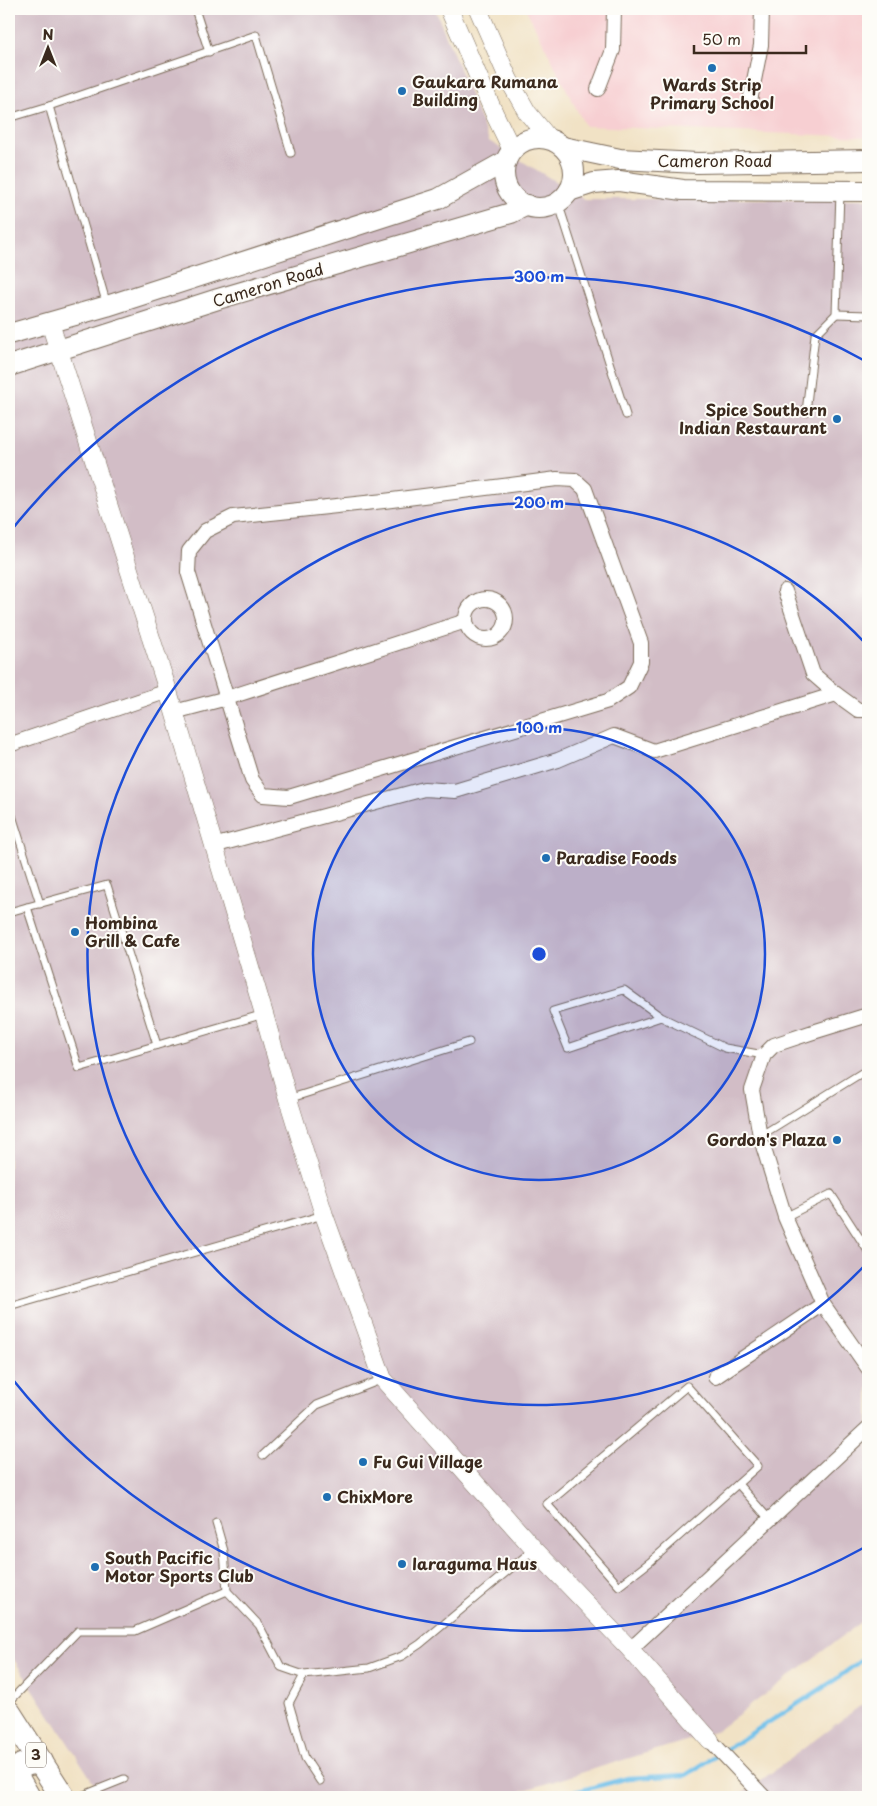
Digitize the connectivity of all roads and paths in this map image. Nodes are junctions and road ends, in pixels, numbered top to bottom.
1 (195, 9) edge
2 (449, 9) edge
3 (478, 9) edge
4 (614, 9) edge
5 (762, 9) edge
6 (209, 52) junction
7 (598, 89) dead end
8 (750, 101) dead end
9 (48, 106) junction
10 (9, 118) edge
11 (557, 144) junction
12 (291, 153) dead end
13 (509, 156) junction
14 (868, 160) edge
15 (840, 191) junction
16 (868, 191) edge
17 (563, 197) junction
18 (527, 205) junction
19 (107, 306) junction
20 (836, 314) junction
21 (868, 315) edge
22 (50, 323) junction
23 (9, 334) edge
24 (60, 351) junction
25 (9, 366) edge
26 (806, 412) dead end
27 (626, 415) dead end
28 (785, 591) dead end
29 (466, 621) dead end
30 (168, 691) junction
31 (836, 694) junction
32 (227, 698) junction
33 (868, 710) edge
34 (174, 712) junction
35 (9, 745) edge
36 (9, 806) edge
37 (213, 846) junction
38 (40, 904) junction
39 (27, 907) junction
40 (9, 912) edge
41 (264, 1014) junction
42 (868, 1016) edge
43 (661, 1017) junction
44 (469, 1042) dead end
45 (157, 1045) junction
46 (764, 1056) junction
47 (868, 1069) edge
48 (288, 1099) junction
49 (760, 1136) junction
50 (324, 1215) junction
51 (785, 1218) junction
52 (868, 1251) edge
53 (823, 1304) junction
54 (9, 1306) edge
55 (868, 1368) edge
56 (715, 1377) dead end
57 (383, 1379) junction
58 (868, 1428) edge
59 (263, 1455) dead end
60 (738, 1484) junction
61 (770, 1519) junction
62 (216, 1523) dead end
63 (534, 1549) junction
64 (226, 1591) junction
65 (629, 1648) junction
66 (304, 1675) junction
67 (9, 1702) edge
68 (9, 1713) edge
69 (710, 1740) joint
70 (41, 1762) junction
71 (124, 1779) dead end
72 (320, 1781) dead end
73 (28, 1797) edge
74 (63, 1797) edge
75 (79, 1797) edge
76 (764, 1797) edge

1 - 6 lane
2 - 13 street
3 - 11 street
4 - 7 street
5 - 8 street
6 - 9 lane
6 - 12 lane
9 - 10 lane
9 - 19 lane
11 - 13 main road
11 - 14 main road, Cameron Road
11 - 17 main road
13 - 18 main road
13 - 19 main road, Cameron Road
15 - 16 main road, Cameron Road
15 - 17 main road, Cameron Road
15 - 20 lane
17 - 18 main road
17 - 27 lane
18 - 24 main road, Cameron Road
19 - 22 main road, Cameron Road
20 - 21 lane
20 - 26 lane
22 - 23 main road, Cameron Road
22 - 24 street
24 - 25 main road, Cameron Road
24 - 30 street
28 - 31 street
29 - 32 street
30 - 34 street
30 - 35 street
31 - 33 street
31 - 37 street
32 - 32 street
32 - 34 street
34 - 37 street
36 - 38 lane
37 - 41 street
38 - 39 lane
38 - 45 lane
39 - 40 lane
39 - 45 lane
41 - 45 lane
41 - 48 street
42 - 46 street
43 - 43 lane
43 - 46 lane
44 - 48 lane
46 - 49 street
47 - 49 lane
48 - 50 street
49 - 51 street
50 - 54 lane
50 - 57 street
51 - 52 lane
51 - 53 street
53 - 55 street
53 - 56 street
57 - 59 lane
57 - 63 street
58 - 61 street
60 - 60 lane
60 - 61 lane
61 - 65 street
62 - 64 lane
63 - 65 street
63 - 66 lane
64 - 66 lane
64 - 67 lane
65 - 69 street
66 - 72 lane
68 - 70 highway, 3
69 - 76 street
70 - 73 highway
70 - 74 highway, 3
71 - 75 lane

